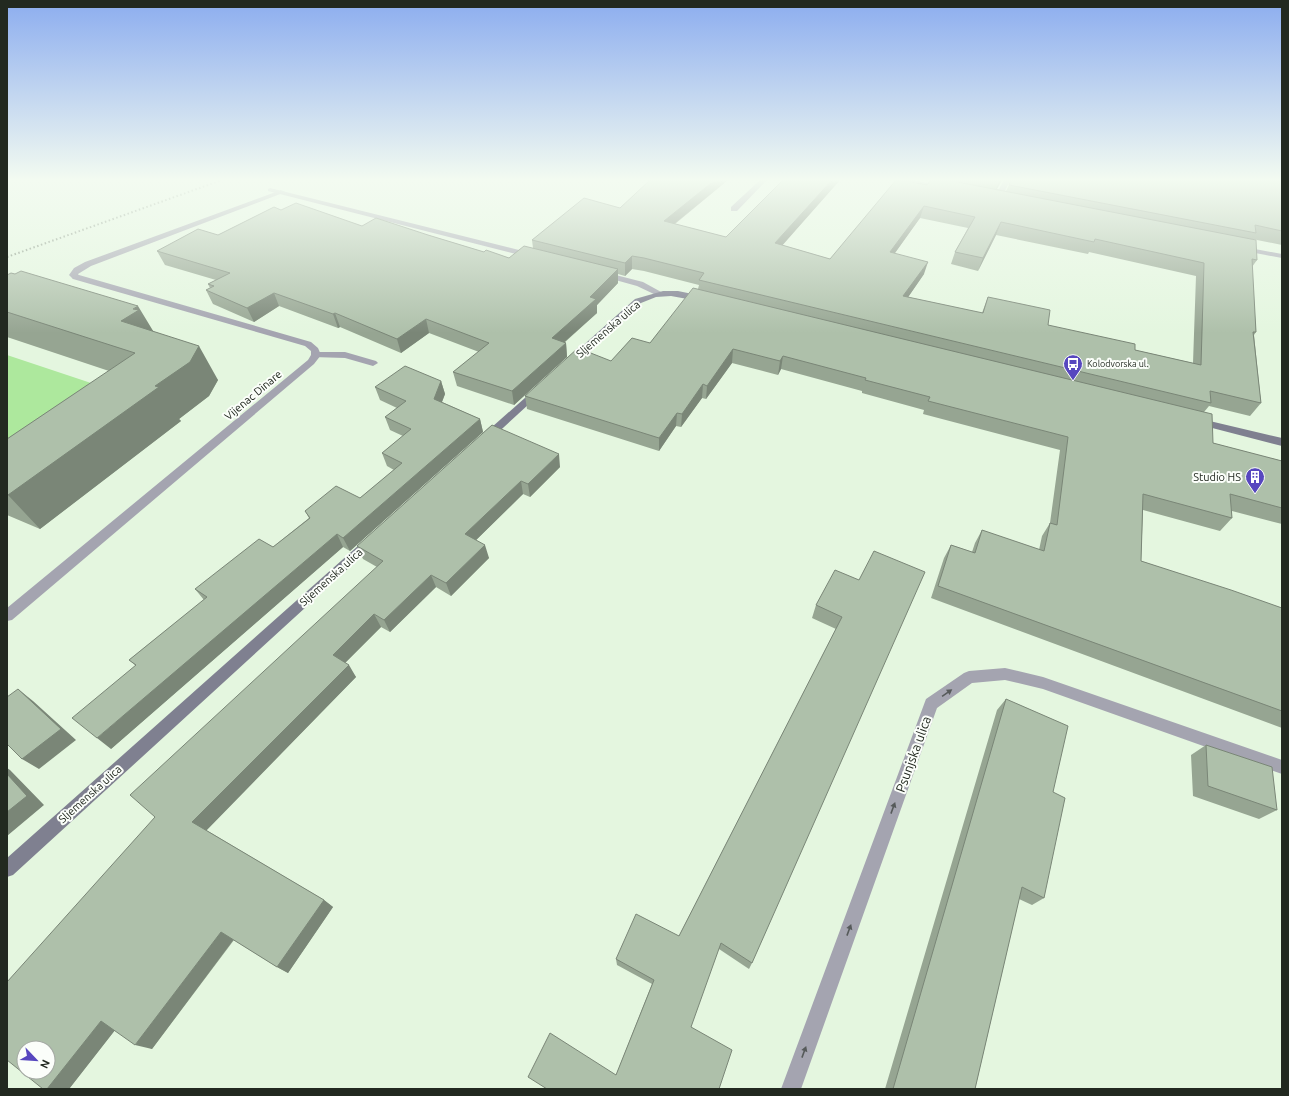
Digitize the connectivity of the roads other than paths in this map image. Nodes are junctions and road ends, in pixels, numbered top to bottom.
1 (176, 231) edge
2 (433, 231) edge
3 (1236, 247) edge
4 (1282, 256) edge
5 (541, 259) edge
6 (594, 272) edge
7 (659, 293) junction
8 (711, 301) edge
9 (316, 355) junction
10 (373, 362) dead end
11 (562, 370) edge
12 (550, 380) edge
13 (1190, 420) edge
14 (1282, 442) edge
15 (479, 444) edge
16 (379, 534) edge
17 (7, 616) edge
18 (1282, 767) edge
19 (7, 869) edge
20 (791, 1089) edge

1 - 9 street
2 - 5 street
3 - 4 street
6 - 7 street
7 - 8 street
7 - 11 street, Sljemenska ulica
9 - 10 street
9 - 17 street, Vijenac Dinare
12 - 15 street
13 - 14 street
16 - 19 street, Sljemenska ulica
20 -> 18 street, Psunjska ulica

